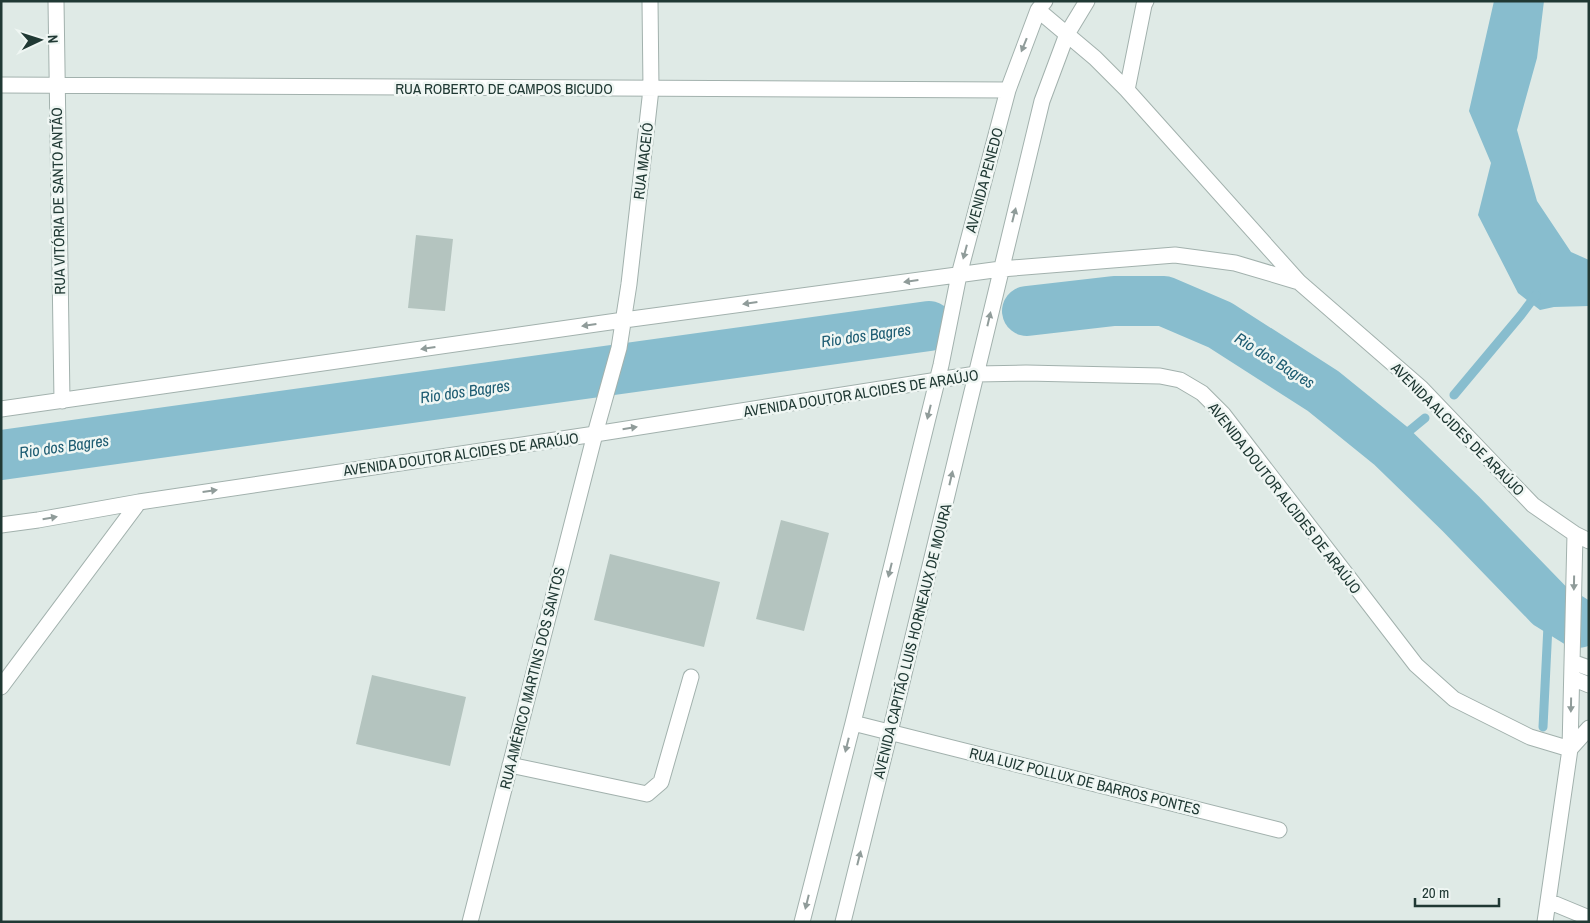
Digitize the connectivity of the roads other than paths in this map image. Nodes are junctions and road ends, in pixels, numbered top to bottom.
1 (56, 1) edge
2 (650, 1) edge
3 (1087, 1) edge
4 (1146, 1) edge
5 (1041, 6) edge
6 (1068, 34) junction
7 (57, 84) junction
8 (1, 85) edge
9 (651, 89) junction
10 (1008, 90) junction
11 (1127, 90) junction
12 (999, 274) junction
13 (958, 280) junction
14 (1299, 282) junction
15 (624, 320) junction
16 (619, 348) joint
17 (978, 367) junction
18 (939, 372) junction
19 (62, 401) junction
20 (1, 410) edge
21 (595, 434) junction
22 (139, 502) junction
23 (1, 525) edge
24 (1575, 534) junction
25 (1589, 541) edge
26 (1572, 662) junction
27 (1589, 668) edge
28 (691, 677) dead end
29 (1572, 678) junction
30 (1589, 685) edge
31 (1, 687) edge
32 (853, 723) junction
33 (1589, 728) edge
34 (890, 732) junction
35 (1570, 749) junction
36 (510, 764) junction
37 (1279, 830) dead end
38 (1548, 901) junction
39 (1589, 918) edge
40 (470, 922) edge
41 (802, 922) edge
42 (843, 922) edge
43 (1545, 922) edge

1 - 7 street, RUA VITÓRIA DE SANTO ANTÃO
2 - 9 street, RUA MACEIÓ
3 - 6 street
4 - 11 street
5 - 6 street, AVENIDA ALCIDES DE ARAÚJO
5 -> 10 street, AVENIDA PENEDO
6 - 11 street, AVENIDA ALCIDES DE ARAÚJO
12 -> 6 street
7 - 8 street, RUA ROBERTO DE CAMPOS BICUDO
7 - 9 street, RUA ROBERTO DE CAMPOS BICUDO
7 - 19 street, RUA VITÓRIA DE SANTO ANTÃO
9 - 10 street, RUA ROBERTO DE CAMPOS BICUDO
9 - 15 street, RUA MACEIÓ
10 -> 13 street, AVENIDA PENEDO
11 - 14 street, AVENIDA ALCIDES DE ARAÚJO
12 - 13 street
12 - 14 street
17 -> 12 street
13 -> 15 street
13 - 18 street, AVENIDA PENEDO
14 - 24 street, AVENIDA ALCIDES DE ARAÚJO
15 - 16 street, RUA MACEIÓ
15 -> 19 street
16 - 21 street, RUA AMÉRICO MARTINS DOS SANTOS
17 - 18 street, AVENIDA DOUTOR ALCIDES DE ARAÚJO
34 -> 17 street, AVENIDA CAPITÃO LUIS HORNEAUX DE MOURA
17 - 35 street, AVENIDA DOUTOR ALCIDES DE ARAÚJO
21 -> 18 street, AVENIDA DOUTOR ALCIDES DE ARAÚJO
18 -> 32 street
19 - 20 street
22 -> 21 street, AVENIDA DOUTOR ALCIDES DE ARAÚJO
21 - 36 street, RUA AMÉRICO MARTINS DOS SANTOS
23 -> 22 street, AVENIDA DOUTOR ALCIDES DE ARAÚJO
22 - 31 street
24 - 25 street, AVENIDA ALCIDES DE ARAÚJO
24 -> 26 street
26 - 27 street
26 - 29 street
28 - 36 street
29 - 30 street
29 -> 35 street
32 - 34 street, RUA LUIZ POLLUX DE BARROS PONTES
32 -> 41 street
33 - 35 street
34 - 37 street, RUA LUIZ POLLUX DE BARROS PONTES
42 -> 34 street, AVENIDA CAPITÃO LUIS HORNEAUX DE MOURA
35 - 38 street
36 - 40 street, RUA AMÉRICO MARTINS DOS SANTOS
38 - 39 street
38 - 43 street

